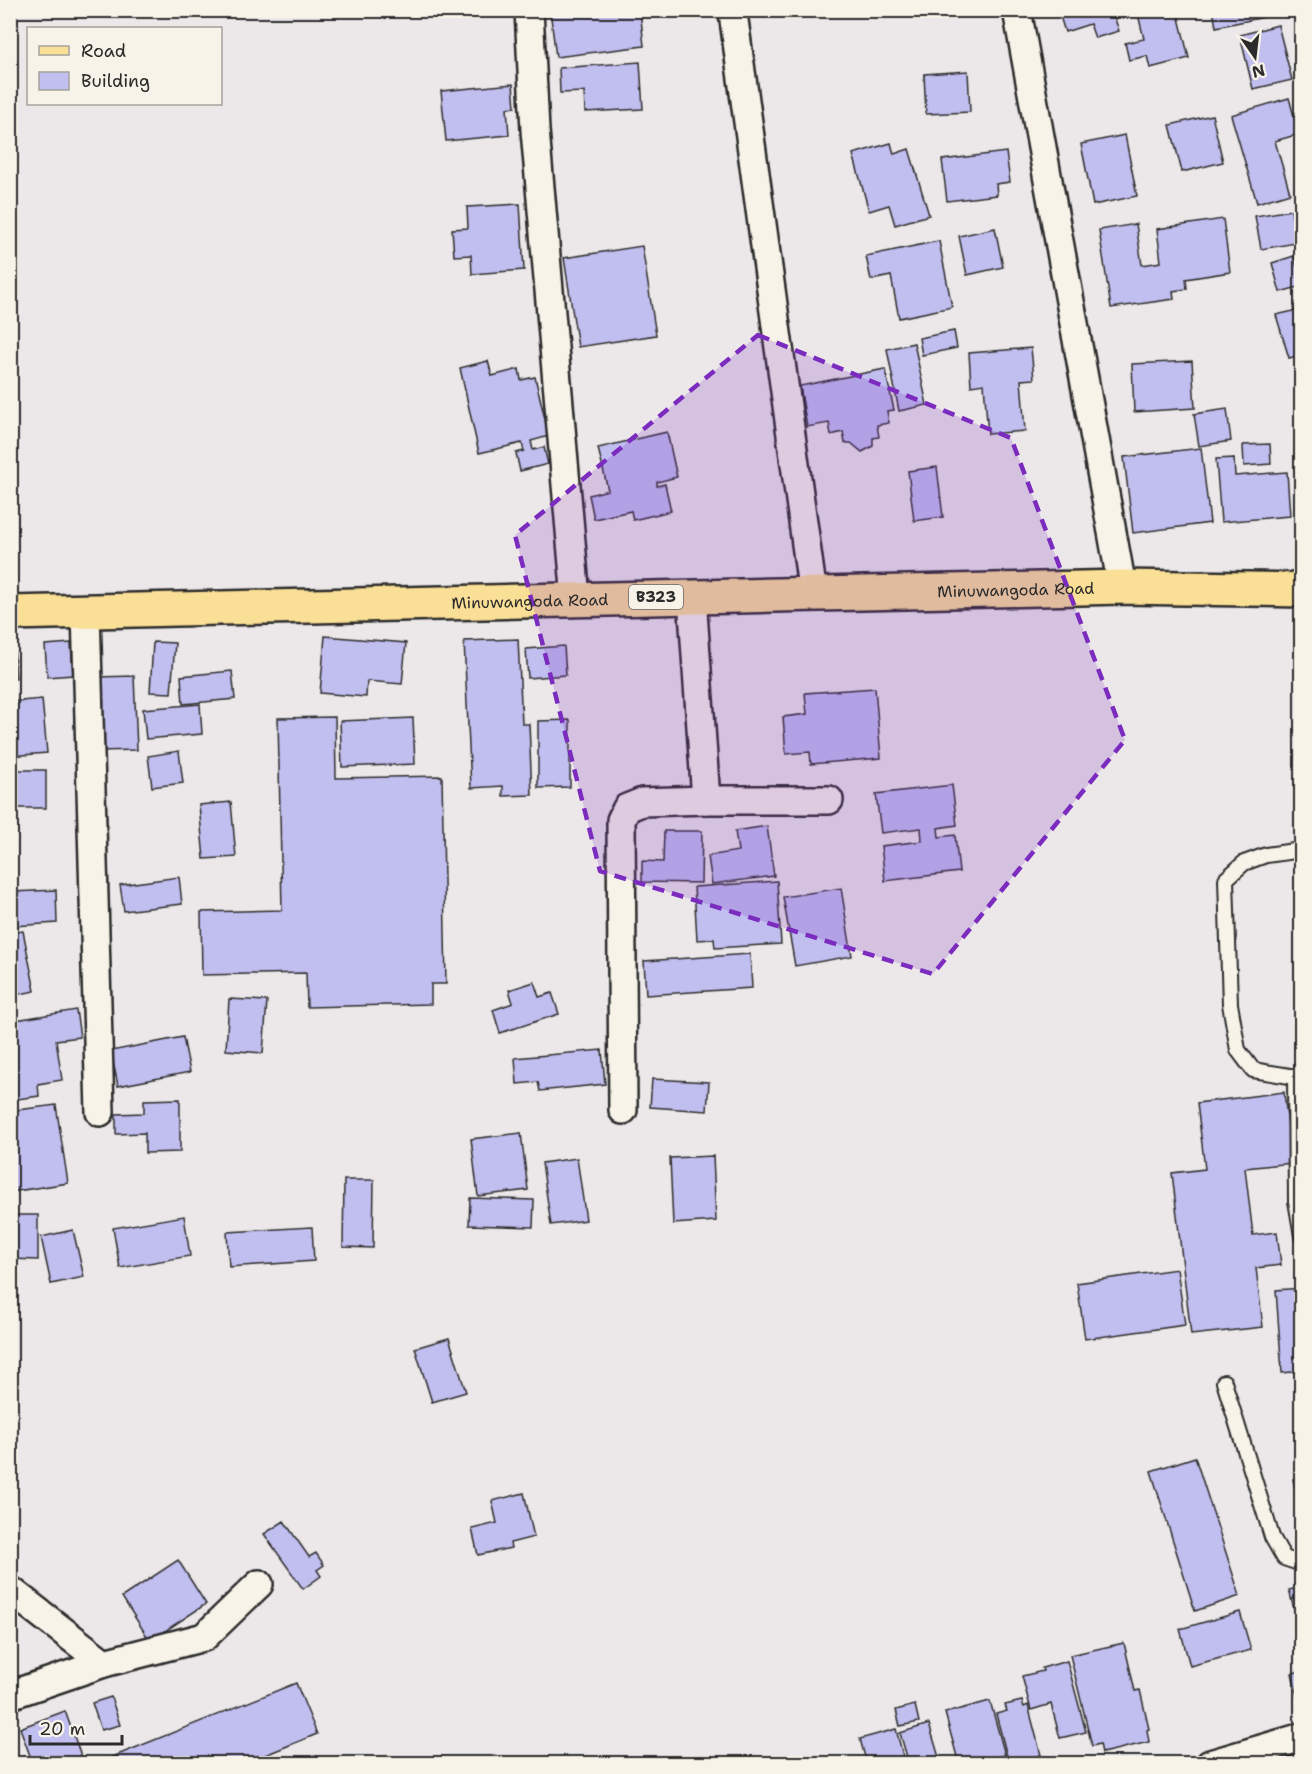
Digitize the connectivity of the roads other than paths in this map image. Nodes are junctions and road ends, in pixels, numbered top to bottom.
1 (529, 10) edge
2 (1017, 10) edge
3 (734, 13) dead end
4 (1122, 587) junction
5 (1302, 590) edge
6 (813, 595) junction
7 (692, 597) junction
8 (576, 599) junction
9 (87, 611) junction
10 (10, 613) edge
11 (706, 800) junction
12 (829, 800) dead end
13 (1302, 850) edge
14 (1298, 1077) edge
15 (623, 1110) dead end
16 (100, 1112) dead end
17 (1302, 1236) edge
18 (1224, 1382) dead end
19 (1302, 1564) edge
20 (259, 1584) dead end
21 (10, 1590) edge
22 (104, 1663) junction
23 (10, 1695) edge
24 (1302, 1737) edge
25 (1210, 1764) edge

1 - 8 street
2 - 4 street
3 - 6 street
4 - 5 main road, Minuwangoda Road / B323
4 - 6 main road, Minuwangoda Road / B323
6 - 7 main road, Minuwangoda Road / B323
7 - 8 main road, Minuwangoda Road / B323
7 - 11 street
8 - 9 main road, Minuwangoda Road / B323
9 - 10 main road, Minuwangoda Road / B323
9 - 16 street
11 - 12 street
11 - 15 street
13 - 14 lane
14 - 17 lane
18 - 19 lane
20 - 22 street
21 - 22 street
22 - 23 street
24 - 25 street

